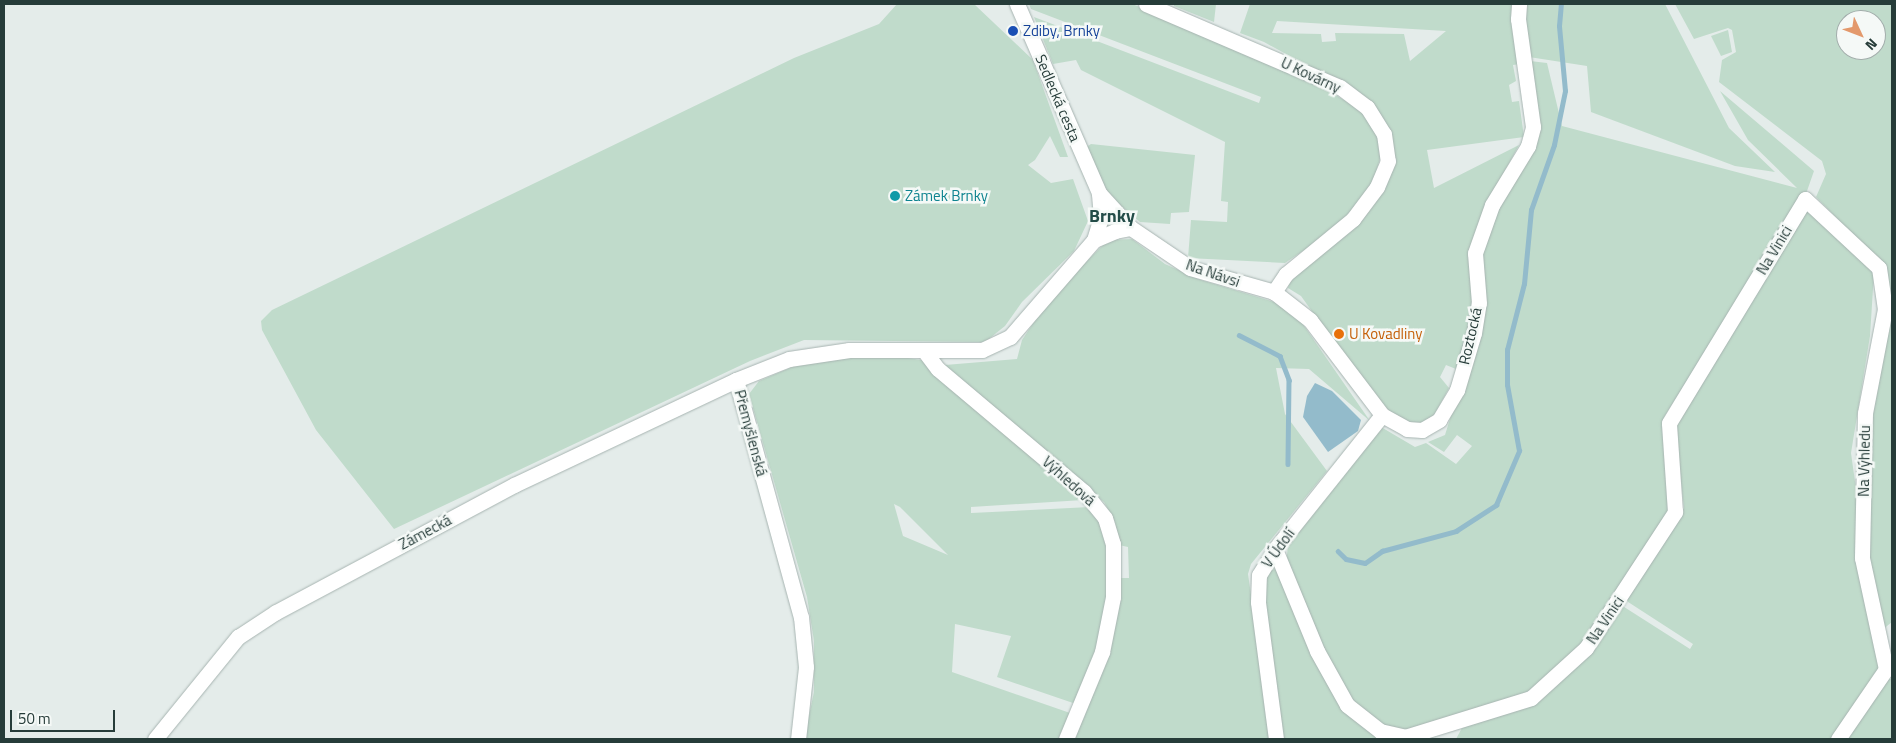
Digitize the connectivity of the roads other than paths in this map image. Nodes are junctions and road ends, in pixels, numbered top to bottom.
1 (1004, 4) edge
2 (1146, 4) edge
3 (1519, 4) edge
4 (1020, 10) edge
5 (1098, 193) junction
6 (1805, 199) joint
7 (1131, 228) junction
8 (1094, 240) junction
9 (1274, 292) junction
10 (925, 352) junction
11 (736, 380) junction
12 (1382, 415) junction
13 (1275, 549) junction
14 (1889, 672) edge
15 (154, 739) edge
16 (798, 739) edge
17 (1066, 739) edge
18 (1276, 739) edge
19 (1838, 739) edge

1 - 4 street
2 - 9 street, U Kovárny
3 - 12 street, Roztocká
4 - 5 street, Sedlecká cesta
5 - 7 street, Na Návsi
5 - 8 street
6 - 13 street, Na Vinici
6 - 14 street, Na Výhledu
7 - 8 street
7 - 9 street, Na Návsi
8 - 10 street, Přemyšlenská
9 - 12 street, Roztocká
10 - 11 street, Přemyšlenská
10 - 17 street, Výhledová
11 - 15 street, Zámecká
11 - 16 street, Přemyšlenská
12 - 13 street, V Údolí
13 - 18 street, V Údolí
14 - 19 street, Na Výhledu

